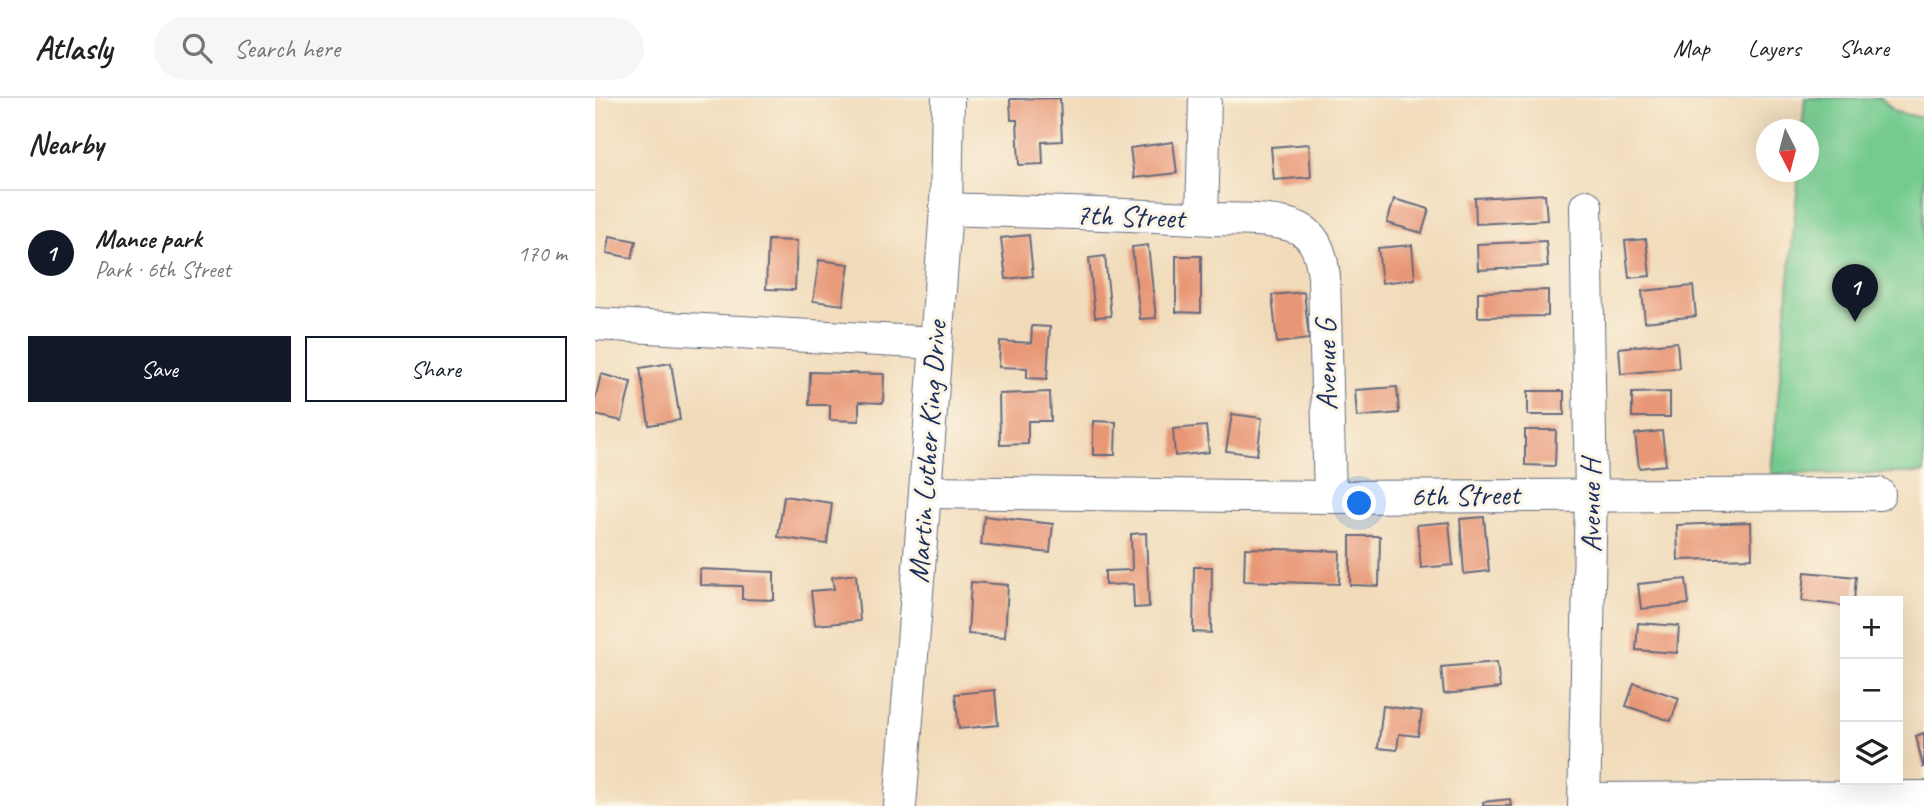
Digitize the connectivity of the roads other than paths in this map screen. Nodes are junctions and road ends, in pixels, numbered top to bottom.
1 (948, 98) edge
2 (1205, 98) edge
3 (1586, 206) dead end
4 (946, 209) junction
5 (1202, 218) junction
6 (1311, 237) joint
7 (595, 324) edge
8 (935, 343) junction
9 (925, 492) junction
10 (1591, 494) junction
11 (1879, 494) dead end
12 (1330, 497) junction
13 (1924, 797) edge
14 (1585, 803) edge
15 (899, 806) edge

1 - 4 street, Martin Luther King Drive
2 - 5 street
3 - 10 street, Avenue H
4 - 5 street, 7th Street
4 - 8 street, Martin Luther King Drive
5 - 6 street, 7th Street
6 - 12 street, Avenue G
7 - 8 street
8 - 9 street, Martin Luther King Drive
9 - 12 street, 6th Street
9 - 15 street, Martin Luther King Drive
10 - 11 street, 6th Street
10 - 12 street, 6th Street
10 - 14 street, Avenue H
13 - 14 street

